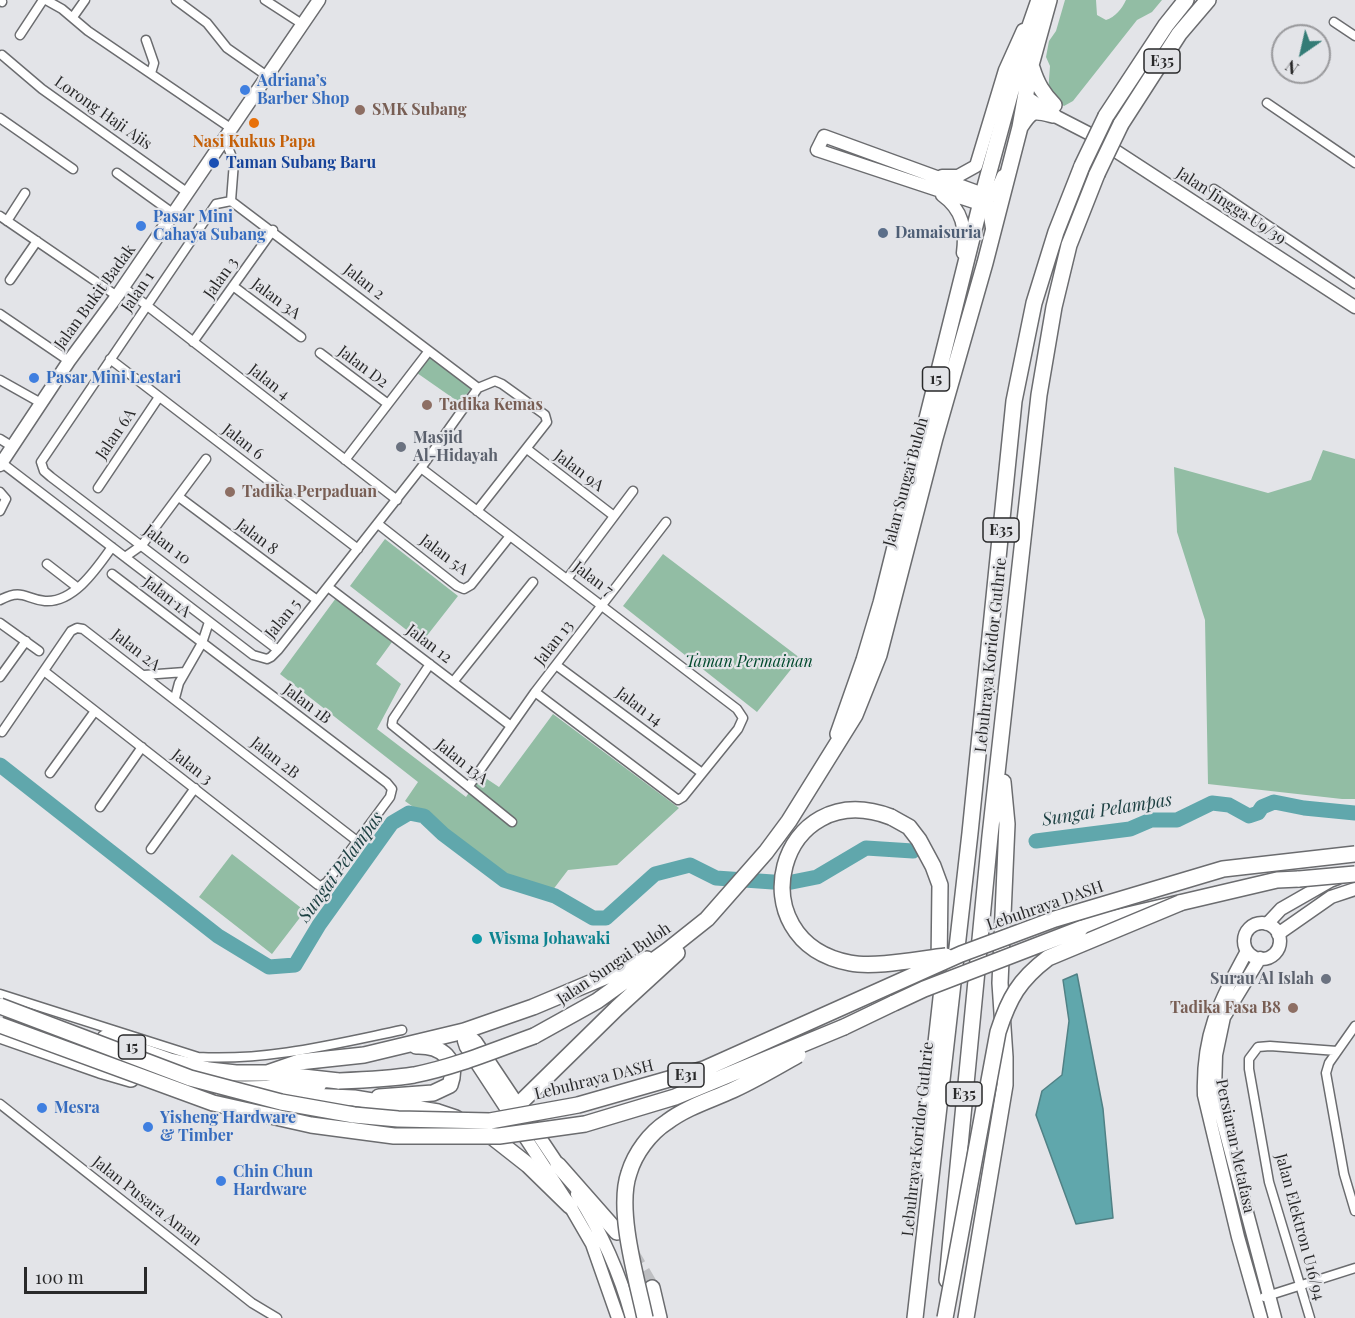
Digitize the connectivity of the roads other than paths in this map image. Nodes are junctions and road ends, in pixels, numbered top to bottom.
1 (45, 0) edge
2 (85, 0) edge
3 (176, 0) edge
4 (266, 0) edge
5 (319, 0) edge
6 (1039, 0) edge
7 (1049, 0) edge
8 (1186, 0) edge
9 (1208, 0) edge
10 (73, 18) junction
11 (1334, 22) dead end
12 (302, 24) junction
13 (20, 35) dead end
14 (1355, 36) edge
15 (146, 40) dead end
16 (1023, 43) junction
17 (2, 55) dead end
18 (1031, 65) junction
19 (151, 73) junction
20 (267, 76) junction
21 (1025, 92) junction
22 (1007, 103) junction
23 (1267, 103) dead end
24 (1054, 110) junction
25 (0, 118) edge
26 (1020, 127) junction
27 (232, 129) junction
28 (225, 140) junction
29 (1012, 155) junction
30 (1355, 163) edge
31 (73, 169) dead end
32 (117, 173) dead end
33 (933, 182) junction
34 (1214, 189) dead end
35 (188, 193) junction
36 (25, 194) dead end
37 (983, 199) junction
38 (231, 201) junction
39 (174, 214) junction
40 (4, 218) edge
41 (273, 230) junction
42 (992, 236) junction
43 (37, 242) junction
44 (10, 280) dead end
45 (1355, 284) edge
46 (233, 286) junction
47 (120, 292) junction
48 (957, 299) junction
49 (146, 306) junction
50 (1355, 307) edge
51 (0, 314) edge
52 (301, 337) dead end
53 (193, 342) junction
54 (428, 352) junction
55 (320, 353) dead end
56 (110, 359) junction
57 (69, 361) junction
58 (0, 380) edge
59 (478, 388) junction
60 (159, 396) junction
61 (41, 403) junction
62 (388, 404) junction
63 (0, 439) edge
64 (13, 447) junction
65 (526, 449) junction
66 (206, 459) dead end
67 (345, 460) junction
68 (41, 462) joint
69 (1, 464) edge
70 (421, 468) junction
71 (98, 488) dead end
72 (633, 491) dead end
73 (0, 492) edge
74 (179, 497) junction
75 (397, 500) junction
76 (0, 510) edge
77 (477, 511) junction
78 (614, 516) junction
79 (666, 522) dead end
80 (378, 524) junction
81 (510, 536) junction
82 (142, 545) junction
83 (112, 547) junction
84 (358, 549) junction
85 (125, 557) junction
86 (47, 564) dead end
87 (112, 574) dead end
88 (567, 579) junction
89 (533, 582) dead end
90 (328, 587) junction
91 (78, 588) junction
92 (0, 600) edge
93 (317, 600) junction
94 (602, 605) junction
95 (0, 622) edge
96 (209, 622) junction
97 (26, 641) junction
98 (202, 643) junction
99 (278, 650) junction
100 (39, 651) dead end
101 (430, 664) junction
102 (556, 665) junction
103 (3, 666) edge
104 (44, 671) junction
105 (185, 672) junction
106 (144, 675) junction
107 (0, 677) edge
108 (453, 682) junction
109 (535, 692) junction
110 (175, 698) junction
111 (95, 711) junction
112 (511, 726) junction
113 (2, 732) dead end
114 (142, 747) junction
115 (1000, 748) junction
116 (831, 757) junction
117 (50, 773) dead end
118 (702, 773) junction
119 (469, 786) junction
120 (195, 788) junction
121 (100, 807) dead end
122 (512, 822) dead end
123 (357, 841) junction
124 (151, 849) dead end
125 (1355, 854) edge
126 (965, 868) junction
127 (1355, 873) edge
128 (1355, 889) edge
129 (1180, 903) junction
130 (1267, 924) junction
131 (690, 933) junction
132 (1278, 934) junction
133 (668, 950) junction
134 (1247, 951) junction
135 (962, 954) junction
136 (1260, 958) junction
137 (0, 994) edge
138 (0, 1005) edge
139 (938, 1018) junction
140 (0, 1025) edge
141 (1355, 1026) edge
142 (844, 1027) junction
143 (402, 1030) dead end
144 (464, 1031) junction
145 (0, 1035) edge
146 (407, 1046) junction
147 (1336, 1051) junction
148 (267, 1080) junction
149 (354, 1098) junction
150 (518, 1105) junction
151 (1, 1107) edge
152 (558, 1165) junction
153 (570, 1206) junction
154 (1355, 1210) edge
155 (617, 1232) dead end
156 (1355, 1268) edge
157 (1300, 1285) junction
158 (652, 1288) tunnel mouth
159 (1268, 1295) junction
160 (1256, 1299) junction
161 (276, 1318) edge
162 (618, 1318) edge
163 (632, 1318) edge
164 (645, 1318) edge
165 (659, 1318) edge
166 (906, 1318) edge
167 (915, 1318) edge
168 (945, 1318) edge
169 (966, 1318) edge
170 (1261, 1318) edge
171 (1275, 1318) edge
172 (1310, 1318) edge

1 - 10 street
1 - 13 street
2 - 10 street
3 - 20 street
4 - 12 street
5 - 12 street, Jalan Bukit Badak
6 - 16 highway, Jalan Sungai Buloh / 15
6 - 33 street
7 - 18 highway, Jalan Sungai Buloh / 15
8 - 126 highway, Lebuhraya Koridor Guthrie / E35, bridge
9 - 115 highway, Lebuhraya Koridor Guthrie / E35, bridge
10 - 19 street
11 - 14 street
12 - 20 street, Jalan Bukit Badak
15 - 19 street
16 - 21 highway
16 - 22 highway, Jalan Sungai Buloh / 15
17 - 35 street, Lorong Haji Ajis
18 - 21 highway, Jalan Sungai Buloh / 15
18 - 24 highway
19 - 27 street
20 - 27 street, Jalan Bukit Badak
21 - 22 highway
21 - 24 street, Jalan Jingga U9/39
21 - 26 highway, Jalan Sungai Buloh / 15
22 - 37 highway, Jalan Sungai Buloh / 15
23 - 30 street
24 - 26 highway
24 - 50 street, Jalan Jingga U9/39
25 - 31 street
26 - 29 highway, Jalan Sungai Buloh / 15
27 - 28 street, Jalan Bukit Badak
28 - 35 street, Jalan Bukit Badak
28 - 38 street
29 - 37 street
29 - 42 highway, Jalan Sungai Buloh / 15
32 - 39 street
33 - 33 street
33 - 37 street
33 - 48 street
34 - 45 street
35 - 39 street, Jalan Bukit Badak
36 - 40 street
37 - 42 street
37 - 48 highway, Jalan Sungai Buloh / 15
38 - 41 street, Jalan 2
38 - 49 street, Jalan 1
39 - 47 street, Jalan Bukit Badak
40 - 43 street, Jalan 4
41 - 46 street, Jalan 3
41 - 54 street, Jalan 2
42 - 116 highway, Jalan Sungai Buloh / 15
43 - 44 street
43 - 47 street, Jalan 4
46 - 52 street, Jalan 3A
46 - 53 street, Jalan 3
47 - 49 street, Jalan 4
47 - 57 street, Jalan Bukit Badak
48 - 116 highway, Jalan Sungai Buloh / 15
49 - 53 street, Jalan 4
49 - 56 street, Jalan 1
51 - 57 street
53 - 67 street, Jalan 4
54 - 59 street, Jalan 2
54 - 62 street
55 - 62 street, Jalan D2
56 - 60 street, Jalan 6
56 - 68 street, Jalan 1
57 - 61 street, Jalan Bukit Badak
58 - 61 street
59 - 65 street
59 - 70 street, Jalan 5
60 - 71 street, Jalan 6A
60 - 84 street, Jalan 6
61 - 64 street, Jalan Bukit Badak
62 - 67 street
63 - 64 street
64 - 69 street, Jalan Bukit Badak
65 - 77 street
65 - 78 street, Jalan 9A
66 - 74 street
67 - 75 street, Jalan 4
68 - 82 street, Jalan 10
69 - 83 street, Jalan 5
70 - 75 street, Jalan 5
70 - 77 street, Jalan 7
72 - 78 street
73 - 76 street
74 - 82 street
74 - 93 street, Jalan 8
75 - 80 street, Jalan 5
77 - 81 street, Jalan 7
78 - 88 street
79 - 94 street, Jalan 13
80 - 81 street, Jalan 5A
80 - 84 street, Jalan 5
81 - 88 street, Jalan 7
82 - 85 street
82 - 99 street, Jalan 10
83 - 85 street, Jalan 5
83 - 91 street
84 - 90 street, Jalan 5
85 - 96 street, Jalan 5
86 - 91 street
87 - 98 street, Jalan 1A
88 - 94 street, Jalan 7
89 - 108 street
90 - 93 street, Jalan 5
90 - 101 street, Jalan 12
91 - 92 street
93 - 99 street, Jalan 5
94 - 102 street, Jalan 13
94 - 118 street, Jalan 7
95 - 97 street
96 - 98 street
96 - 99 street, Jalan 5
97 - 100 street
97 - 103 street
98 - 105 street
98 - 123 street, Jalan 1B
101 - 108 street, Jalan 12
101 - 119 street, Jalan 13A
102 - 109 street, Jalan 13
102 - 118 street, Jalan 14
103 - 107 street
104 - 106 street, Jalan 2A
104 - 111 street, Jalan 3
104 - 113 street
105 - 106 street
105 - 110 street
106 - 110 street, Jalan 2A
108 - 112 street, Jalan 12
109 - 112 street, Jalan 13
109 - 118 street
110 - 123 street, Jalan 2B
111 - 114 street, Jalan 3
111 - 117 street
112 - 119 street, Jalan 13
114 - 120 street, Jalan 3
114 - 121 street
115 - 168 highway, Lebuhraya Koridor Guthrie / E35
115 - 169 highway
116 - 131 highway, Jalan Sungai Buloh / 15
119 - 122 street, Jalan 13A
120 - 123 street, Jalan 3
120 - 124 street
125 - 135 highway, Lebuhraya DASH / E31, bridge
126 - 139 highway
126 - 167 highway, Lebuhraya Koridor Guthrie / E35
127 - 129 highway, Lebuhraya DASH / E31, bridge
127 - 130 street
128 - 132 street
129 - 142 highway, Lebuhraya DASH / E31, bridge
129 - 168 highway, bridge
130 - 132 street
130 - 134 street
131 - 133 highway, Jalan Sungai Buloh / 15
131 - 150 highway
132 - 136 street
133 - 144 highway
133 - 148 highway, Jalan Sungai Buloh / 15, bridge
134 - 136 street
134 - 160 street, Persiaran Metafasa
135 - 138 highway, Lebuhraya DASH / E31, bridge
135 - 139 highway, bridge
136 - 159 street, Persiaran Metafasa
137 - 143 street
138 - 148 highway, Jalan Sungai Buloh / 15
139 - 166 highway
140 - 142 highway, Lebuhraya DASH / E31, bridge
141 - 147 street
142 - 164 highway, bridge
144 - 146 highway
144 - 150 street
144 - 153 street
145 - 148 highway, Jalan Sungai Buloh / 15
146 - 148 highway
146 - 149 highway
147 - 154 street
147 - 157 street, Jalan Elektron U16/94
148 - 149 highway
149 - 153 highway
150 - 152 street
151 - 161 street, Jalan Pusara Aman
152 - 155 highway
152 - 163 street
153 - 162 street
156 - 157 street
157 - 159 street
157 - 172 street, Jalan Elektron U16/94
158 - 165 highway
159 - 160 street
159 - 171 street, Persiaran Metafasa
160 - 170 street, Persiaran Metafasa

